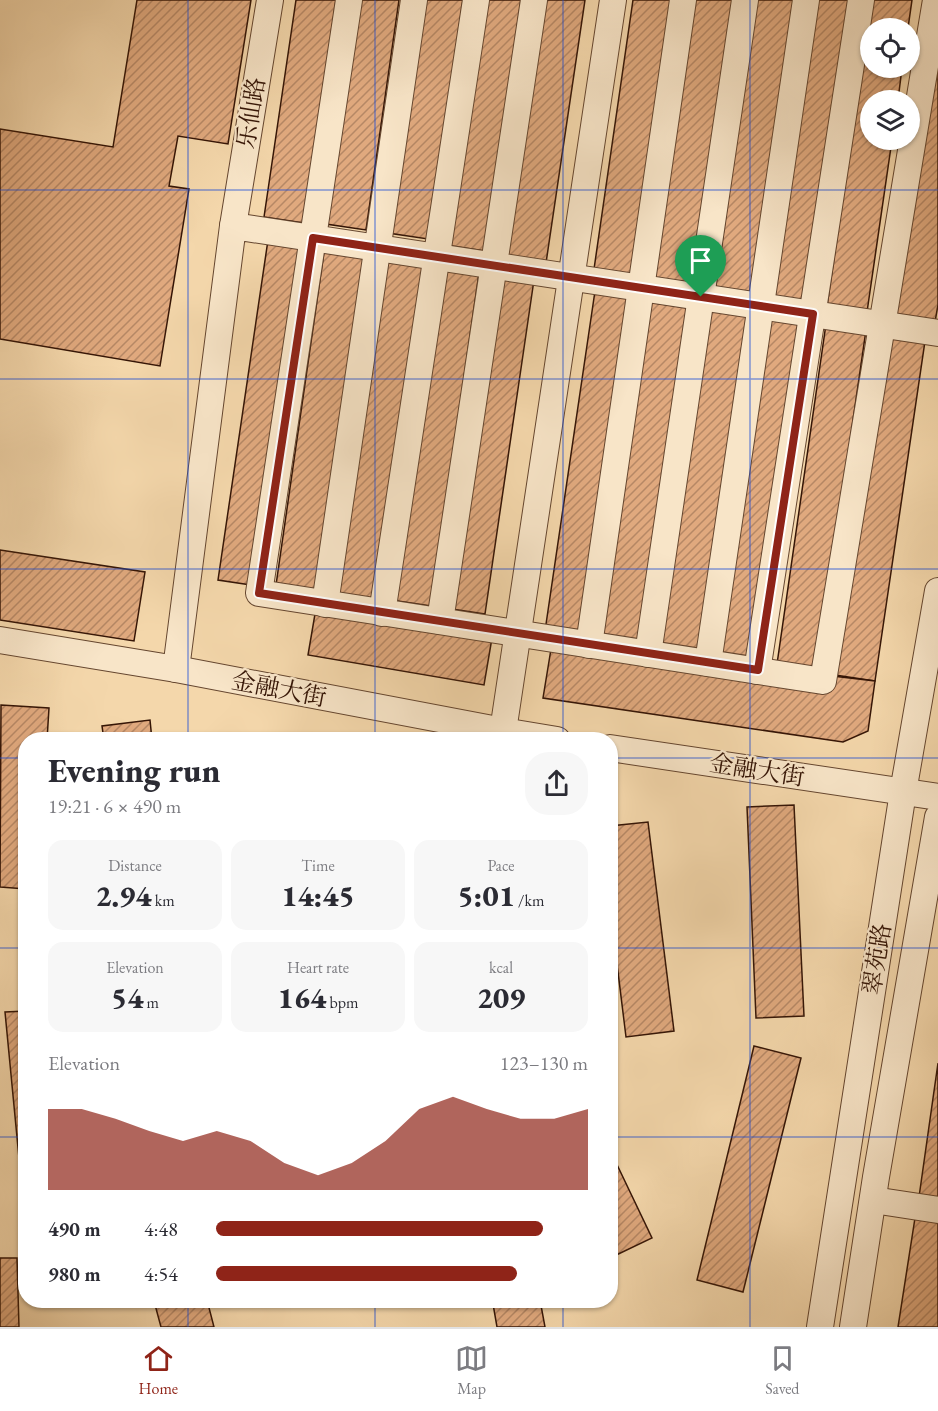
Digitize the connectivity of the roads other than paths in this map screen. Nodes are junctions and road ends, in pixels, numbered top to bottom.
1 (270, 0) edge
2 (349, 0) edge
3 (414, 0) edge
4 (476, 0) edge
5 (534, 0) edge
6 (613, 0) edge
7 (682, 0) edge
8 (745, 0) edge
9 (806, 0) edge
10 (861, 0) edge
11 (936, 0) edge
12 (233, 226) junction
13 (313, 238) junction
14 (377, 248) junction
15 (436, 257) junction
16 (494, 265) junction
17 (571, 277) junction
18 (640, 288) junction
19 (701, 297) junction
20 (761, 306) junction
21 (813, 314) junction
22 (881, 324) junction
23 (938, 333) edge
24 (938, 591) edge
25 (325, 604) junction
26 (382, 613) junction
27 (440, 621) junction
28 (518, 634) junction
29 (0, 640) edge
30 (588, 645) junction
31 (648, 654) junction
32 (708, 663) junction
33 (176, 669) junction
34 (758, 670) junction
35 (503, 731) junction
36 (509, 732) edge
37 (618, 749) edge
38 (903, 792) junction
39 (938, 797) edge
40 (938, 817) edge
41 (873, 1200) junction
42 (938, 1210) edge
43 (820, 1327) edge
44 (853, 1327) edge

1 - 12 street, 乐仙路
2 - 13 street
3 - 14 street
4 - 15 street
5 - 16 street
6 - 17 street
7 - 18 street
8 - 19 street
9 - 20 street
10 - 21 street
11 - 22 street
12 - 13 street
12 - 33 street, 乐仙路
13 - 14 street
13 - 25 street
14 - 15 street
14 - 25 street
15 - 16 street
15 - 26 street
16 - 17 street
16 - 27 street
17 - 18 street
17 - 28 street
18 - 19 street
18 - 30 street
19 - 20 street
19 - 31 street
20 - 21 street
20 - 32 street
21 - 22 street
21 - 34 street
22 - 23 street
22 - 34 street
24 - 38 street, 翠苑路
25 - 26 street
26 - 27 street
27 - 28 street
28 - 30 street
28 - 35 street
29 - 33 street, 金融大街
30 - 31 street
31 - 32 street
32 - 34 street
33 - 35 street, 金融大街
35 - 36 street, 金融大街
37 - 38 street, 金融大街
38 - 39 street, 金融大街
38 - 43 street, 翠苑路
40 - 41 street, 翠苑路
41 - 42 street
41 - 44 street, 翠苑路

